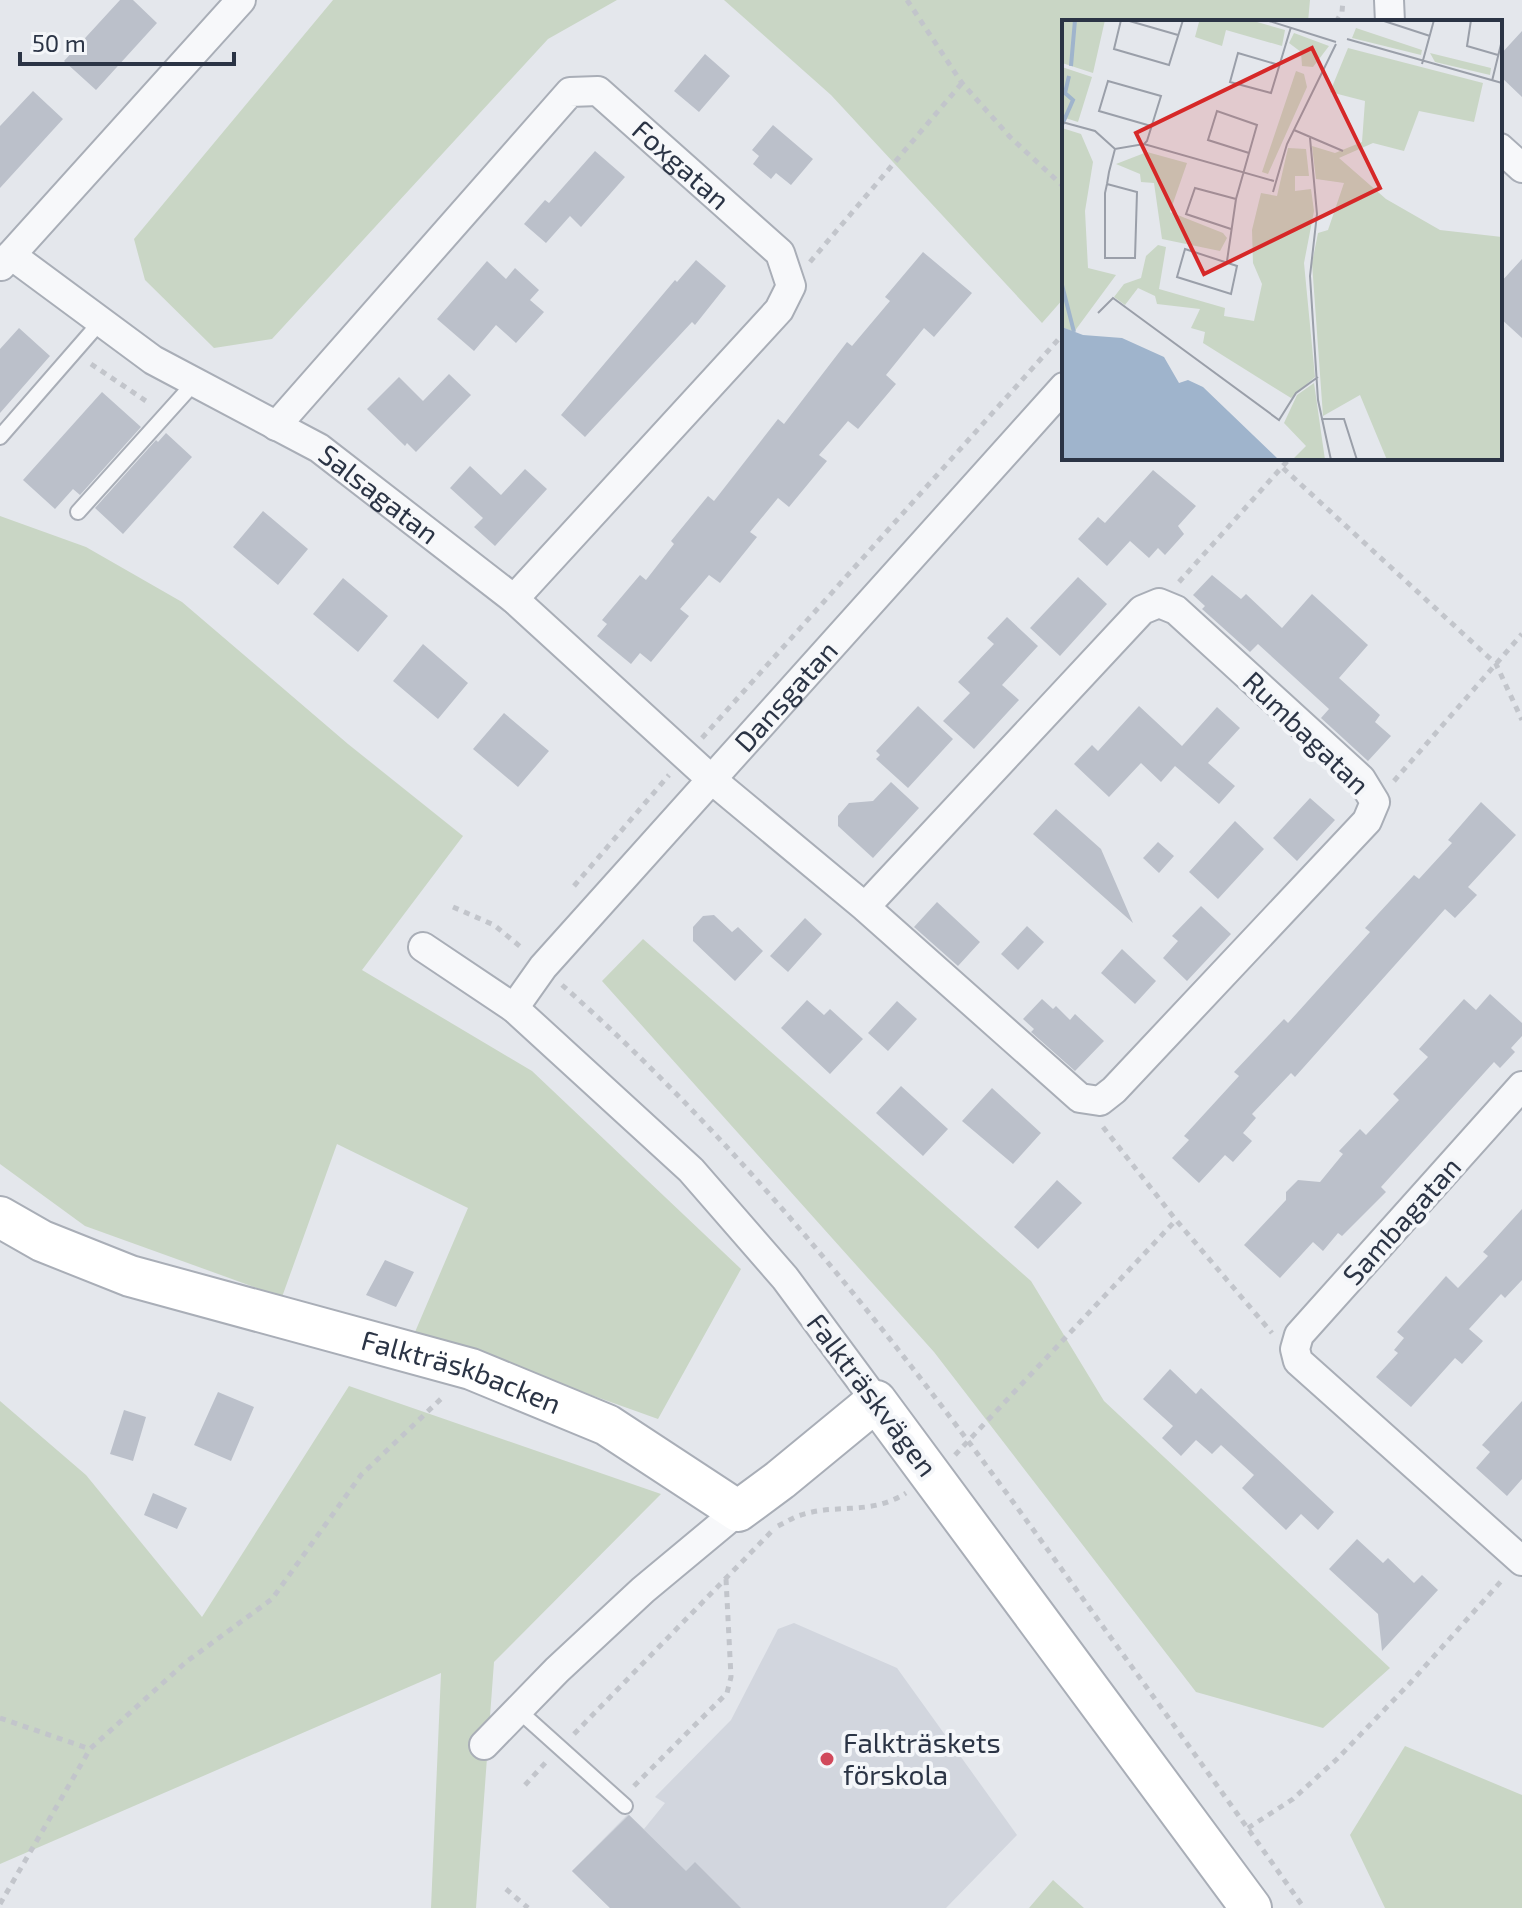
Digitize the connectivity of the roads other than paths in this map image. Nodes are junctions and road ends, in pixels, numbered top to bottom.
1 (241, 0) edge
2 (1389, 0) edge
3 (1390, 20) edge
4 (1502, 150) edge
5 (1522, 167) edge
6 (6, 261) edge
7 (102, 320) junction
8 (195, 382) junction
9 (1062, 389) edge
10 (276, 426) junction
11 (0, 437) edge
12 (78, 512) dead end
13 (514, 599) junction
14 (711, 779) junction
15 (865, 907) junction
16 (423, 947) dead end
17 (514, 1008) junction
18 (1522, 1086) edge
19 (0, 1217) edge
20 (876, 1401) junction
21 (738, 1511) junction
22 (1518, 1550) edge
23 (518, 1710) junction
24 (484, 1745) dead end
25 (622, 1804) road end
26 (1251, 1908) edge

1 - 6 street, Salsagatan
2 - 3 street
4 - 5 street
6 - 7 street, Salsagatan
7 - 8 street, Salsagatan
7 - 11 lane
8 - 10 street, Salsagatan
8 - 12 lane
9 - 14 street, Dansgatan
10 - 13 street, Salsagatan
10 - 13 street, Foxgatan
13 - 14 street, Salsagatan
14 - 15 street
14 - 17 street, Dansgatan
15 - 15 street, Rumbagatan
16 - 17 street, Falkträskvägen
17 - 20 street, Falkträskvägen
18 - 22 street, Sambagatan
19 - 21 street, Falkträskbacken
20 - 21 street
20 - 26 street, Falkträskvägen
21 - 23 street
23 - 24 street
23 - 25 lane

